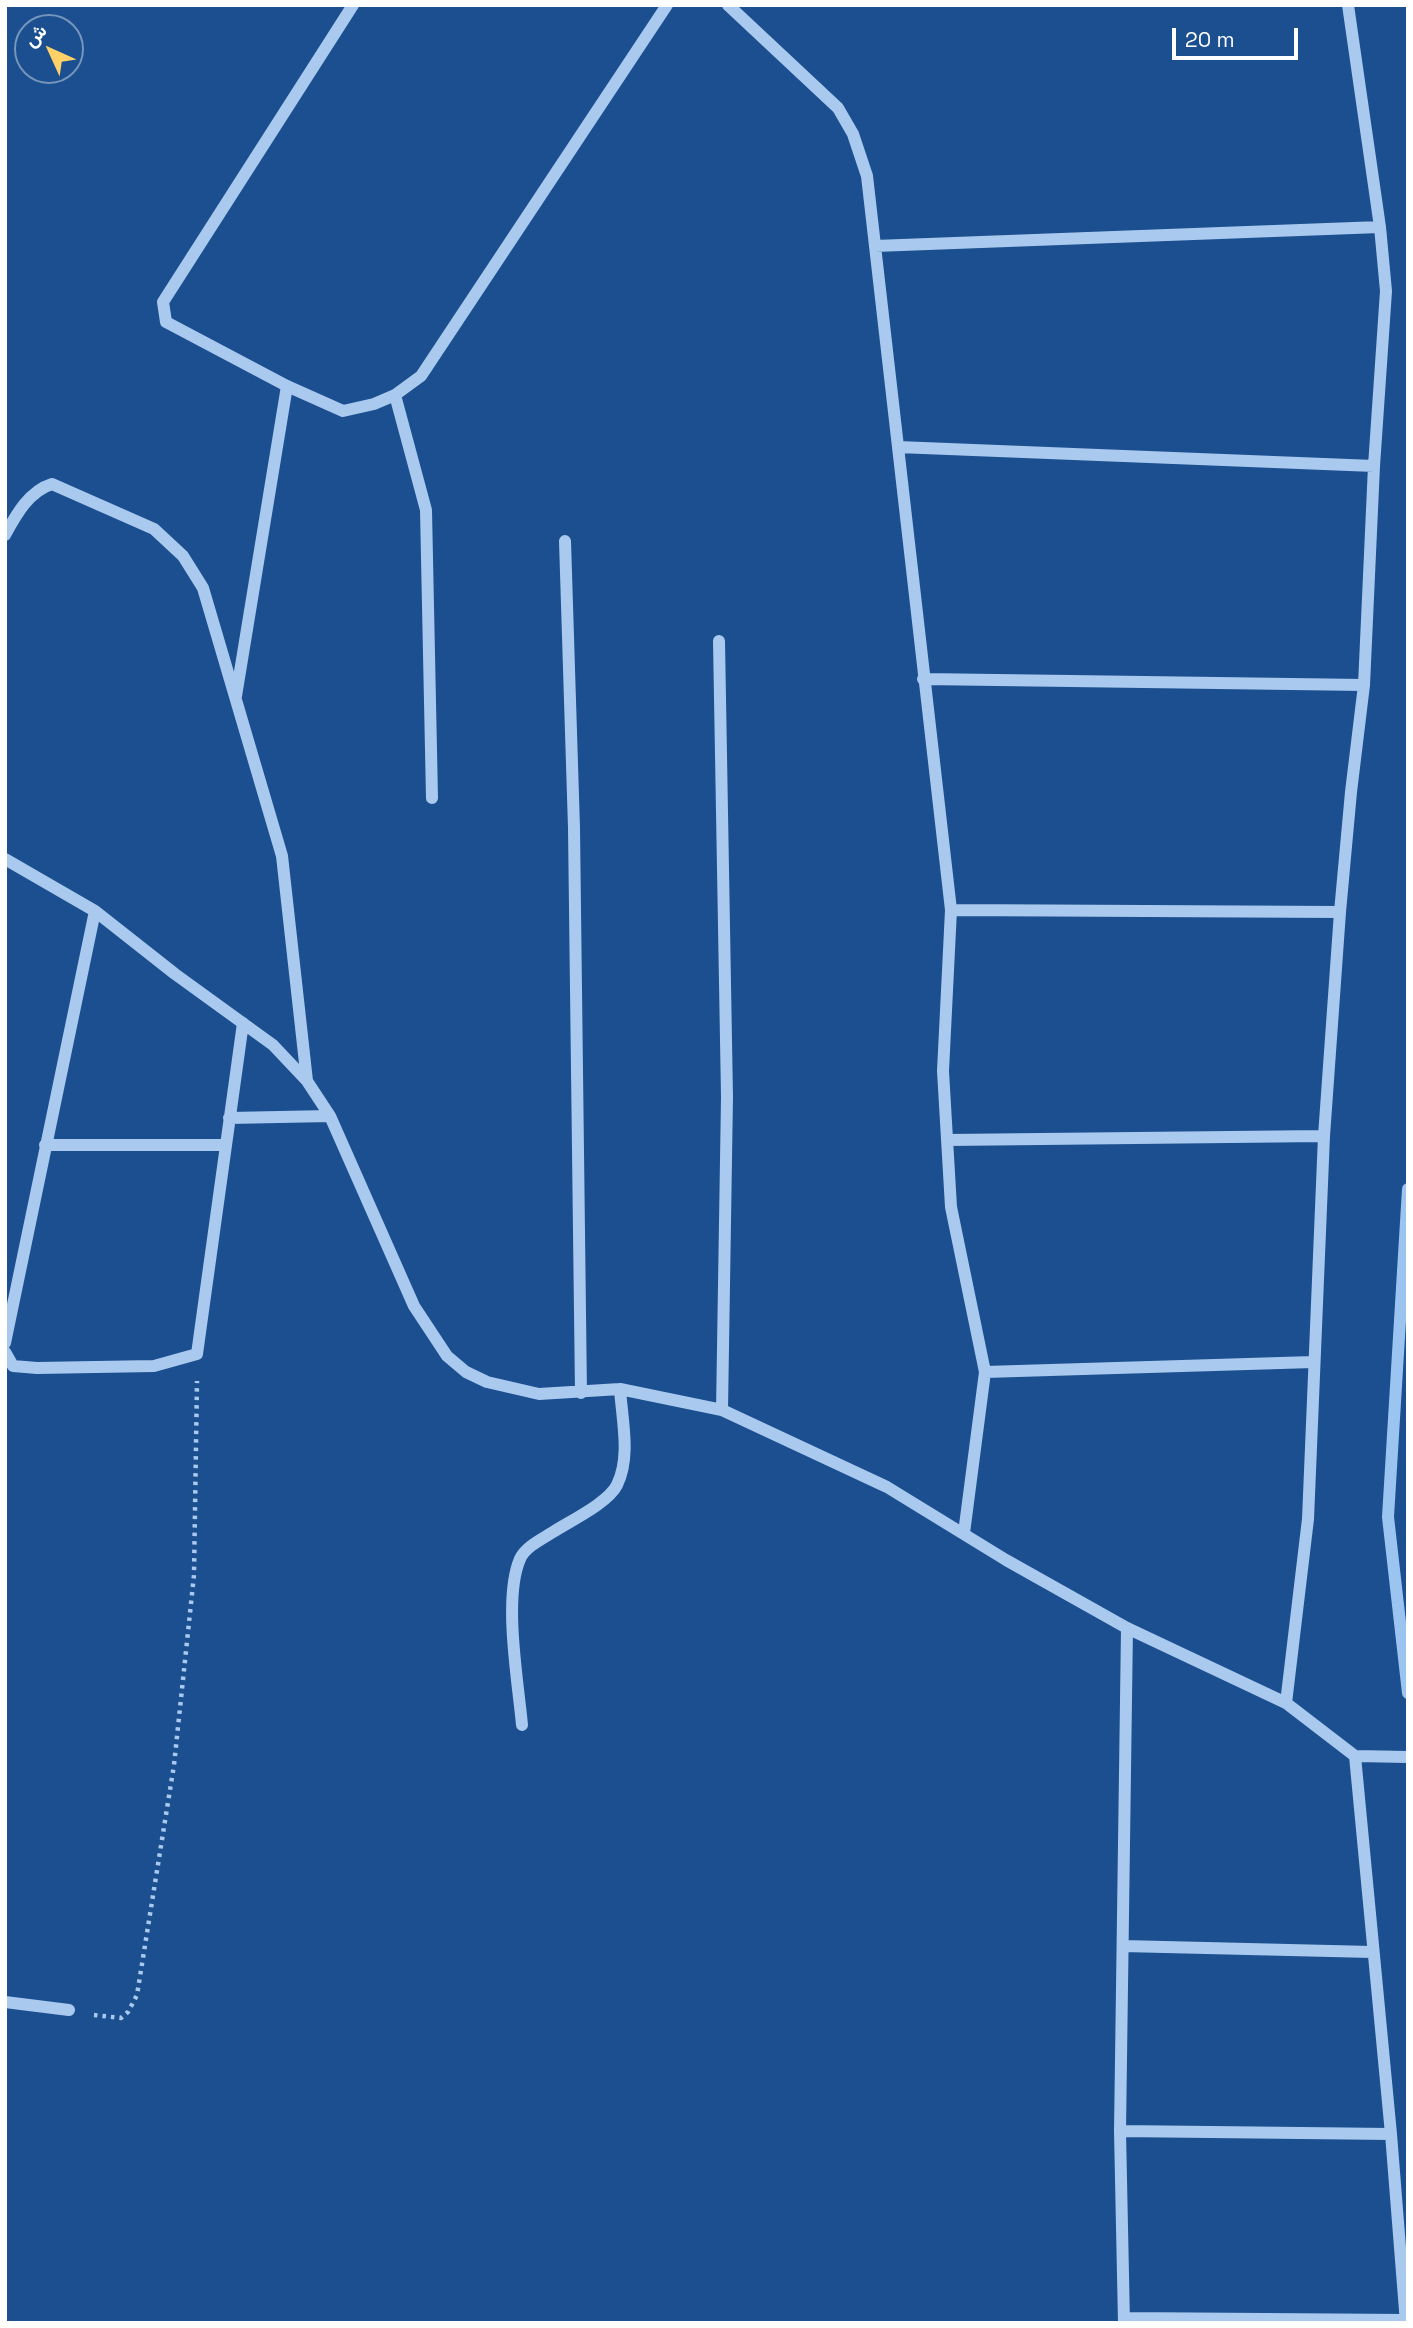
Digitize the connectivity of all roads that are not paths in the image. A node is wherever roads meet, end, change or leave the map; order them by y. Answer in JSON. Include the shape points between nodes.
{"nodes":[{"id":1,"x":353,"y":5,"type":"edge"},
{"id":2,"x":667,"y":5,"type":"edge"},
{"id":3,"x":728,"y":5,"type":"edge"},
{"id":4,"x":1348,"y":5,"type":"edge"},
{"id":5,"x":1380,"y":227,"type":"junction"},
{"id":6,"x":875,"y":246,"type":"junction"},
{"id":7,"x":287,"y":386,"type":"junction"},
{"id":8,"x":395,"y":395,"type":"junction"},
{"id":9,"x":898,"y":447,"type":"junction"},
{"id":10,"x":1374,"y":466,"type":"junction"},
{"id":11,"x":5,"y":535,"type":"edge"},
{"id":12,"x":565,"y":541,"type":"dead end"},
{"id":13,"x":719,"y":641,"type":"dead end"},
{"id":14,"x":923,"y":679,"type":"junction"},
{"id":15,"x":1364,"y":685,"type":"junction"},
{"id":16,"x":236,"y":699,"type":"junction"},
{"id":17,"x":432,"y":798,"type":"dead end"},
{"id":18,"x":5,"y":859,"type":"edge"},
{"id":19,"x":95,"y":911,"type":"junction"},
{"id":20,"x":951,"y":911,"type":"junction"},
{"id":21,"x":1340,"y":912,"type":"junction"},
{"id":22,"x":243,"y":1023,"type":"junction"},
{"id":23,"x":307,"y":1081,"type":"junction"},
{"id":24,"x":330,"y":1116,"type":"junction"},
{"id":25,"x":229,"y":1118,"type":"junction"},
{"id":26,"x":1324,"y":1136,"type":"junction"},
{"id":27,"x":947,"y":1140,"type":"junction"},
{"id":28,"x":226,"y":1144,"type":"junction"},
{"id":29,"x":46,"y":1145,"type":"junction"},
{"id":30,"x":5,"y":1343,"type":"edge"},
{"id":31,"x":5,"y":1352,"type":"edge"},
{"id":32,"x":1313,"y":1362,"type":"junction"},
{"id":33,"x":985,"y":1372,"type":"junction"},
{"id":34,"x":620,"y":1390,"type":"junction"},
{"id":35,"x":581,"y":1393,"type":"junction"},
{"id":36,"x":722,"y":1410,"type":"junction"},
{"id":37,"x":964,"y":1534,"type":"junction"},
{"id":38,"x":1127,"y":1628,"type":"junction"},
{"id":39,"x":1286,"y":1703,"type":"junction"},
{"id":40,"x":522,"y":1725,"type":"dead end"},
{"id":41,"x":1355,"y":1756,"type":"junction"},
{"id":42,"x":1408,"y":1757,"type":"edge"},
{"id":43,"x":1123,"y":1946,"type":"junction"},
{"id":44,"x":1372,"y":1952,"type":"junction"},
{"id":45,"x":5,"y":2002,"type":"edge"},
{"id":46,"x":69,"y":2010,"type":"road end"},
{"id":47,"x":1120,"y":2131,"type":"junction"},
{"id":48,"x":1391,"y":2134,"type":"junction"},
{"id":49,"x":1124,"y":2321,"type":"edge"},
{"id":50,"x":1406,"y":2321,"type":"edge"}],
"edges":[{"from":1,"to":7,"type":"street","via":[[163,302],[166,322]]},
{"from":2,"to":8,"type":"street","via":[[421,376]]},
{"from":3,"to":6,"type":"street","via":[[838,108],[853,134],[867,176]]},
{"from":4,"to":5,"type":"street"},
{"from":5,"to":6,"type":"street"},
{"from":5,"to":10,"type":"street","via":[[1386,291]]},
{"from":6,"to":9,"type":"street"},
{"from":7,"to":8,"type":"street","via":[[343,411]]},
{"from":7,"to":16,"type":"street"},
{"from":8,"to":17,"type":"street","via":[[426,510]]},
{"from":9,"to":10,"type":"street"},
{"from":9,"to":14,"type":"street"},
{"from":10,"to":15,"type":"street"},
{"from":11,"to":16,"type":"street","via":[[39,488],[52,484],[155,529],[183,556],[203,588]]},
{"from":12,"to":35,"type":"street","via":[[574,828]]},
{"from":13,"to":36,"type":"street","via":[[727,1097]]},
{"from":14,"to":15,"type":"street"},
{"from":14,"to":20,"type":"street"},
{"from":15,"to":21,"type":"street"},
{"from":16,"to":23,"type":"street","via":[[282,856]]},
{"from":18,"to":19,"type":"street"},
{"from":19,"to":22,"type":"street"},
{"from":19,"to":29,"type":"street"},
{"from":20,"to":21,"type":"street"},
{"from":20,"to":27,"type":"street","via":[[943,1071]]},
{"from":21,"to":26,"type":"street"},
{"from":22,"to":23,"type":"street","via":[[273,1045]]},
{"from":22,"to":25,"type":"street"},
{"from":23,"to":24,"type":"street"},
{"from":24,"to":25,"type":"street"},
{"from":24,"to":35,"type":"street","via":[[414,1306],[447,1356],[487,1382],[539,1394]]},
{"from":25,"to":28,"type":"street"},
{"from":26,"to":27,"type":"street"},
{"from":26,"to":32,"type":"street"},
{"from":27,"to":33,"type":"street","via":[[951,1208]]},
{"from":28,"to":29,"type":"street"},
{"from":28,"to":31,"type":"street","via":[[197,1354],[155,1366],[37,1368],[13,1366]]},
{"from":29,"to":30,"type":"street"},
{"from":32,"to":33,"type":"street"},
{"from":32,"to":39,"type":"street","via":[[1308,1519]]},
{"from":33,"to":37,"type":"street"},
{"from":34,"to":35,"type":"street"},
{"from":34,"to":36,"type":"street"},
{"from":34,"to":40,"type":"street","via":[[625,1460],[617,1487],[597,1505],[537,1542],[521,1556],[514,1576],[513,1625]]},
{"from":36,"to":37,"type":"street","via":[[887,1486]]},
{"from":37,"to":38,"type":"street"},
{"from":38,"to":39,"type":"street"},
{"from":38,"to":43,"type":"street"},
{"from":39,"to":41,"type":"street"},
{"from":41,"to":42,"type":"street"},
{"from":41,"to":44,"type":"street"},
{"from":43,"to":44,"type":"street"},
{"from":43,"to":47,"type":"street"},
{"from":44,"to":48,"type":"street"},
{"from":45,"to":46,"type":"street"},
{"from":47,"to":48,"type":"street"},
{"from":47,"to":49,"type":"street"},
{"from":48,"to":50,"type":"street"},
{"from":49,"to":50,"type":"street"}]}
